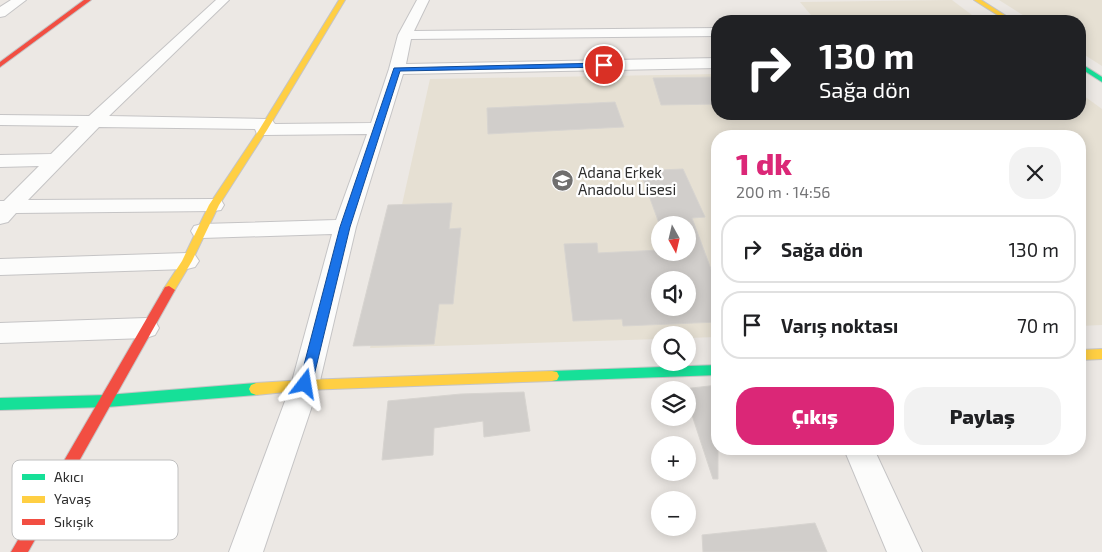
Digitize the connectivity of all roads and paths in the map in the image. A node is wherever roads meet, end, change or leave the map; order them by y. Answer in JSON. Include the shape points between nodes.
{"nodes":[{"id":1,"x":20,"y":0,"type":"edge"},
{"id":2,"x":88,"y":0,"type":"edge"},
{"id":3,"x":223,"y":0,"type":"edge"},
{"id":4,"x":342,"y":0,"type":"edge"},
{"id":5,"x":423,"y":0,"type":"edge"},
{"id":6,"x":977,"y":0,"type":"edge"},
{"id":7,"x":0,"y":13,"type":"edge"},
{"id":8,"x":1001,"y":15,"type":"edge"},
{"id":9,"x":711,"y":32,"type":"edge"},
{"id":10,"x":405,"y":35,"type":"junction"},
{"id":11,"x":711,"y":63,"type":"edge"},
{"id":12,"x":0,"y":65,"type":"edge"},
{"id":13,"x":397,"y":69,"type":"junction"},
{"id":14,"x":1086,"y":69,"type":"edge"},
{"id":15,"x":1102,"y":80,"type":"edge"},
{"id":16,"x":0,"y":120,"type":"edge"},
{"id":17,"x":96,"y":121,"type":"junction"},
{"id":18,"x":264,"y":127,"type":"junction"},
{"id":19,"x":376,"y":128,"type":"junction"},
{"id":20,"x":55,"y":160,"type":"junction"},
{"id":21,"x":0,"y":161,"type":"edge"},
{"id":22,"x":214,"y":205,"type":"junction"},
{"id":23,"x":3,"y":211,"type":"edge"},
{"id":24,"x":345,"y":227,"type":"junction"},
{"id":25,"x":202,"y":231,"type":"junction"},
{"id":26,"x":187,"y":261,"type":"junction"},
{"id":27,"x":0,"y":267,"type":"edge"},
{"id":28,"x":146,"y":328,"type":"junction"},
{"id":29,"x":0,"y":333,"type":"edge"},
{"id":30,"x":1102,"y":354,"type":"edge"},
{"id":31,"x":1086,"y":355,"type":"edge"},
{"id":32,"x":711,"y":370,"type":"edge"},
{"id":33,"x":305,"y":384,"type":"junction"},
{"id":34,"x":107,"y":401,"type":"junction"},
{"id":35,"x":0,"y":404,"type":"edge"},
{"id":36,"x":862,"y":455,"type":"edge"},
{"id":37,"x":73,"y":460,"type":"edge"},
{"id":38,"x":26,"y":540,"type":"edge"},
{"id":39,"x":19,"y":552,"type":"edge"},
{"id":40,"x":246,"y":552,"type":"edge"},
{"id":41,"x":905,"y":552,"type":"edge"}],
"edges":[{"from":1,"to":7,"type":"street"},
{"from":2,"to":12,"type":"street"},
{"from":3,"to":17,"type":"street"},
{"from":4,"to":18,"type":"street"},
{"from":5,"to":10,"type":"street"},
{"from":6,"to":8,"type":"street"},
{"from":9,"to":10,"type":"street"},
{"from":10,"to":13,"type":"street"},
{"from":11,"to":13,"type":"street"},
{"from":13,"to":19,"type":"street"},
{"from":14,"to":15,"type":"street"},
{"from":16,"to":17,"type":"street"},
{"from":17,"to":18,"type":"street"},
{"from":17,"to":20,"type":"street"},
{"from":18,"to":19,"type":"street"},
{"from":18,"to":22,"type":"street"},
{"from":19,"to":24,"type":"street"},
{"from":20,"to":21,"type":"street"},
{"from":20,"to":23,"type":"street"},
{"from":22,"to":23,"type":"street"},
{"from":22,"to":25,"type":"street"},
{"from":24,"to":25,"type":"street"},
{"from":24,"to":33,"type":"street"},
{"from":25,"to":26,"type":"street"},
{"from":26,"to":27,"type":"street"},
{"from":26,"to":28,"type":"street"},
{"from":28,"to":29,"type":"street"},
{"from":28,"to":34,"type":"street"},
{"from":30,"to":31,"type":"street"},
{"from":32,"to":33,"type":"street"},
{"from":33,"to":34,"type":"street"},
{"from":33,"to":40,"type":"street"},
{"from":34,"to":35,"type":"street"},
{"from":34,"to":37,"type":"street"},
{"from":36,"to":41,"type":"street"},
{"from":38,"to":39,"type":"street"}]}
